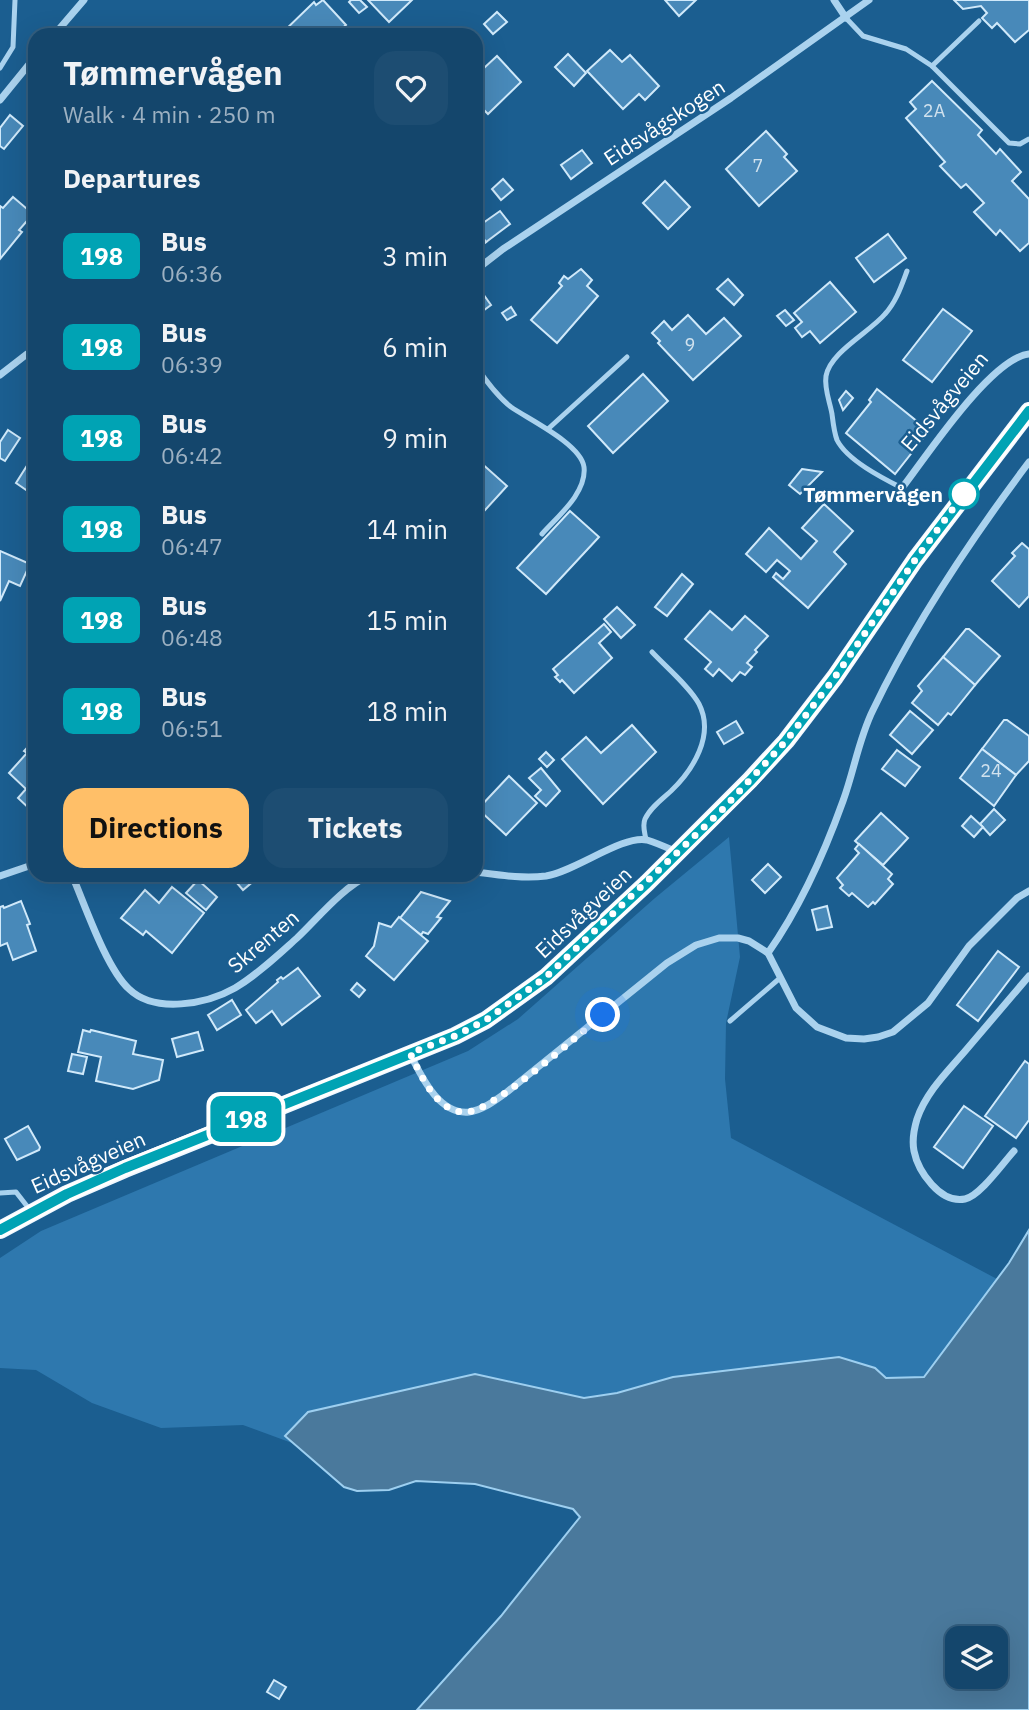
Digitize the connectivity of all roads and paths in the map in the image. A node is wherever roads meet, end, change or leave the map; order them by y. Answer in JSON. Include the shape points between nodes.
{"nodes":[{"id":1,"x":15,"y":0,"type":"edge"},
{"id":2,"x":85,"y":0,"type":"edge"},
{"id":3,"x":834,"y":0,"type":"edge"},
{"id":4,"x":869,"y":0,"type":"edge"},
{"id":5,"x":846,"y":18,"type":"junction"},
{"id":6,"x":979,"y":21,"type":"dead end"},
{"id":7,"x":60,"y":28,"type":"edge"},
{"id":8,"x":932,"y":65,"type":"junction"},
{"id":9,"x":28,"y":66,"type":"edge"},
{"id":10,"x":0,"y":68,"type":"edge"},
{"id":11,"x":0,"y":100,"type":"edge"},
{"id":12,"x":1029,"y":139,"type":"edge"},
{"id":13,"x":483,"y":265,"type":"edge"},
{"id":14,"x":907,"y":271,"type":"dead end"},
{"id":15,"x":28,"y":354,"type":"edge"},
{"id":16,"x":1029,"y":354,"type":"edge"},
{"id":17,"x":627,"y":357,"type":"dead end"},
{"id":18,"x":0,"y":375,"type":"edge"},
{"id":19,"x":483,"y":375,"type":"edge"},
{"id":20,"x":1029,"y":411,"type":"edge"},
{"id":21,"x":548,"y":429,"type":"junction"},
{"id":22,"x":1029,"y":463,"type":"edge"},
{"id":23,"x":902,"y":488,"type":"joint"},
{"id":24,"x":542,"y":534,"type":"dead end"},
{"id":25,"x":652,"y":652,"type":"dead end"},
{"id":26,"x":646,"y":840,"type":"junction"},
{"id":27,"x":678,"y":852,"type":"junction"},
{"id":28,"x":28,"y":866,"type":"edge"},
{"id":29,"x":483,"y":874,"type":"edge"},
{"id":30,"x":0,"y":876,"type":"edge"},
{"id":31,"x":75,"y":882,"type":"edge"},
{"id":32,"x":359,"y":882,"type":"edge"},
{"id":33,"x":1029,"y":891,"type":"edge"},
{"id":34,"x":768,"y":953,"type":"junction"},
{"id":35,"x":1029,"y":976,"type":"edge"},
{"id":36,"x":780,"y":978,"type":"junction"},
{"id":37,"x":730,"y":1021,"type":"dead end"},
{"id":38,"x":410,"y":1053,"type":"junction"},
{"id":39,"x":1014,"y":1151,"type":"dead end"},
{"id":40,"x":0,"y":1193,"type":"edge"},
{"id":41,"x":31,"y":1212,"type":"junction"},
{"id":42,"x":0,"y":1230,"type":"edge"}],
"edges":[{"from":1,"to":10,"type":"lane","via":[[13,47]]},
{"from":2,"to":7,"type":"street"},
{"from":3,"to":5,"type":"street"},
{"from":4,"to":5,"type":"street","name":"Eidsvågskogen"},
{"from":5,"to":8,"type":"lane","via":[[863,36],[906,49]]},
{"from":5,"to":13,"type":"street","name":"Eidsvågskogen"},
{"from":6,"to":8,"type":"lane"},
{"from":8,"to":12,"type":"lane","via":[[1009,143]]},
{"from":9,"to":11,"type":"street"},
{"from":14,"to":23,"type":"lane","via":[[900,293],[883,317],[848,346],[826,375],[839,444],[877,475]]},
{"from":15,"to":18,"type":"street"},
{"from":16,"to":23,"type":"street","name":"Eidsvågveien","via":[[1016,357],[996,373]]},
{"from":17,"to":21,"type":"lane"},
{"from":19,"to":21,"type":"lane","via":[[512,408]]},
{"from":20,"to":27,"type":"main road","name":"Eidsvågveien","via":[[786,741]]},
{"from":21,"to":24,"type":"lane","via":[[576,453],[584,469],[572,501]]},
{"from":22,"to":34,"type":"street","via":[[955,570],[891,675],[872,712],[843,800],[797,910]]},
{"from":25,"to":26,"type":"lane","via":[[697,701],[705,724],[699,753],[645,819]]},
{"from":26,"to":27,"type":"street"},
{"from":26,"to":29,"type":"street","via":[[625,843],[546,876]]},
{"from":27,"to":38,"type":"main road","name":"Eidsvågveien","via":[[535,986],[486,1020]]},
{"from":28,"to":30,"type":"street"},
{"from":31,"to":32,"type":"street","name":"Skrenten","via":[[119,977],[140,997],[166,1004],[205,999],[234,989]]},
{"from":33,"to":36,"type":"street","via":[[969,946],[928,1003],[893,1032],[864,1040],[817,1027],[796,1008]]},
{"from":34,"to":36,"type":"street"},
{"from":34,"to":38,"type":"street","via":[[738,938],[696,945],[481,1109],[458,1111],[429,1091]]},
{"from":35,"to":39,"type":"street","via":[[940,1080],[922,1107],[914,1136],[914,1151],[928,1180],[946,1196],[958,1199],[978,1191]]},
{"from":36,"to":37,"type":"lane"},
{"from":38,"to":41,"type":"main road","name":"Eidsvågveien","via":[[125,1168]]},
{"from":40,"to":41,"type":"lane","via":[[20,1195]]},
{"from":41,"to":42,"type":"main road","name":"Eidsvågveien"}]}
